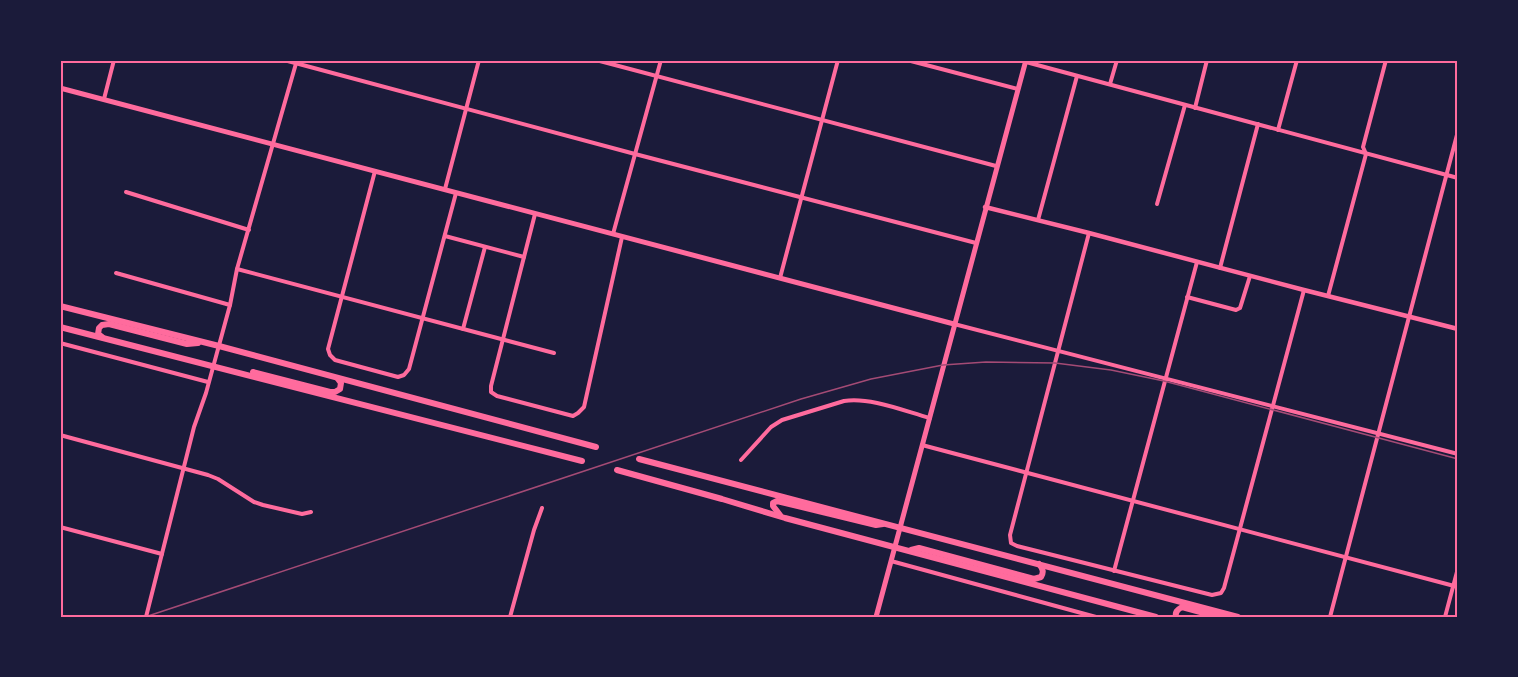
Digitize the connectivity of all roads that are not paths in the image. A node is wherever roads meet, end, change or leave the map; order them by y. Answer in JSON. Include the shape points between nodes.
{"nodes":[{"id":1,"x":114,"y":60,"type":"edge"},
{"id":2,"x":284,"y":60,"type":"edge"},
{"id":3,"x":479,"y":60,"type":"edge"},
{"id":4,"x":596,"y":60,"type":"edge"},
{"id":5,"x":661,"y":60,"type":"edge"},
{"id":6,"x":838,"y":60,"type":"edge"},
{"id":7,"x":907,"y":60,"type":"edge"},
{"id":8,"x":1117,"y":60,"type":"edge"},
{"id":9,"x":1207,"y":60,"type":"edge"},
{"id":10,"x":1297,"y":60,"type":"edge"},
{"id":11,"x":1386,"y":60,"type":"edge"},
{"id":12,"x":1026,"y":61,"type":"edge"},
{"id":13,"x":297,"y":62,"type":"edge"},
{"id":14,"x":657,"y":76,"type":"junction"},
{"id":15,"x":1077,"y":76,"type":"junction"},
{"id":16,"x":1110,"y":84,"type":"junction"},
{"id":17,"x":60,"y":88,"type":"edge"},
{"id":18,"x":1018,"y":89,"type":"junction"},
{"id":19,"x":104,"y":99,"type":"junction"},
{"id":20,"x":1184,"y":107,"type":"junction"},
{"id":21,"x":466,"y":108,"type":"junction"},
{"id":22,"x":1195,"y":108,"type":"junction"},
{"id":23,"x":822,"y":120,"type":"junction"},
{"id":24,"x":1258,"y":124,"type":"junction"},
{"id":25,"x":1278,"y":130,"type":"junction"},
{"id":26,"x":1458,"y":131,"type":"edge"},
{"id":27,"x":274,"y":144,"type":"junction"},
{"id":28,"x":635,"y":154,"type":"junction"},
{"id":29,"x":1366,"y":154,"type":"junction"},
{"id":30,"x":996,"y":166,"type":"junction"},
{"id":31,"x":375,"y":171,"type":"junction"},
{"id":32,"x":1446,"y":175,"type":"junction"},
{"id":33,"x":1458,"y":178,"type":"edge"},
{"id":34,"x":445,"y":189,"type":"junction"},
{"id":35,"x":126,"y":192,"type":"dead end"},
{"id":36,"x":456,"y":193,"type":"junction"},
{"id":37,"x":801,"y":197,"type":"junction"},
{"id":38,"x":1157,"y":204,"type":"dead end"},
{"id":39,"x":985,"y":207,"type":"junction"},
{"id":40,"x":536,"y":214,"type":"junction"},
{"id":41,"x":1038,"y":220,"type":"junction"},
{"id":42,"x":249,"y":230,"type":"junction"},
{"id":43,"x":1089,"y":233,"type":"junction"},
{"id":44,"x":613,"y":235,"type":"junction"},
{"id":45,"x":445,"y":236,"type":"junction"},
{"id":46,"x":622,"y":237,"type":"junction"},
{"id":47,"x":976,"y":243,"type":"junction"},
{"id":48,"x":486,"y":247,"type":"junction"},
{"id":49,"x":524,"y":257,"type":"junction"},
{"id":50,"x":1197,"y":262,"type":"junction"},
{"id":51,"x":1220,"y":268,"type":"junction"},
{"id":52,"x":237,"y":269,"type":"junction"},
{"id":53,"x":116,"y":273,"type":"dead end"},
{"id":54,"x":1250,"y":276,"type":"junction"},
{"id":55,"x":780,"y":278,"type":"junction"},
{"id":56,"x":1303,"y":292,"type":"junction"},
{"id":57,"x":341,"y":296,"type":"junction"},
{"id":58,"x":1328,"y":296,"type":"junction"},
{"id":59,"x":1187,"y":297,"type":"junction"},
{"id":60,"x":230,"y":305,"type":"junction"},
{"id":61,"x":60,"y":306,"type":"edge"},
{"id":62,"x":1410,"y":316,"type":"junction"},
{"id":63,"x":423,"y":318,"type":"junction"},
{"id":64,"x":954,"y":324,"type":"junction"},
{"id":65,"x":60,"y":327,"type":"edge"},
{"id":66,"x":463,"y":329,"type":"junction"},
{"id":67,"x":1458,"y":329,"type":"edge"},
{"id":68,"x":104,"y":338,"type":"junction"},
{"id":69,"x":503,"y":339,"type":"junction"},
{"id":70,"x":60,"y":343,"type":"edge"},
{"id":71,"x":204,"y":343,"type":"junction"},
{"id":72,"x":219,"y":346,"type":"junction"},
{"id":73,"x":1058,"y":351,"type":"junction"},
{"id":74,"x":554,"y":353,"type":"dead end"},
{"id":75,"x":213,"y":366,"type":"junction"},
{"id":76,"x":225,"y":369,"type":"junction"},
{"id":77,"x":338,"y":379,"type":"junction"},
{"id":78,"x":1165,"y":379,"type":"junction"},
{"id":79,"x":208,"y":382,"type":"junction"},
{"id":80,"x":1272,"y":406,"type":"junction"},
{"id":81,"x":930,"y":418,"type":"junction"},
{"id":82,"x":1379,"y":433,"type":"junction"},
{"id":83,"x":60,"y":435,"type":"edge"},
{"id":84,"x":922,"y":445,"type":"junction"},
{"id":85,"x":596,"y":447,"type":"dead end"},
{"id":86,"x":1458,"y":454,"type":"edge"},
{"id":87,"x":639,"y":459,"type":"dead end"},
{"id":88,"x":582,"y":460,"type":"dead end"},
{"id":89,"x":741,"y":460,"type":"dead end"},
{"id":90,"x":184,"y":469,"type":"junction"},
{"id":91,"x":617,"y":470,"type":"dead end"},
{"id":92,"x":1026,"y":473,"type":"junction"},
{"id":93,"x":1132,"y":501,"type":"junction"},
{"id":94,"x":542,"y":508,"type":"dead end"},
{"id":95,"x":312,"y":512,"type":"dead end"},
{"id":96,"x":785,"y":518,"type":"junction"},
{"id":97,"x":886,"y":523,"type":"junction"},
{"id":98,"x":60,"y":526,"type":"edge"},
{"id":99,"x":901,"y":527,"type":"junction"},
{"id":100,"x":1239,"y":529,"type":"junction"},
{"id":101,"x":894,"y":546,"type":"junction"},
{"id":102,"x":909,"y":550,"type":"junction"},
{"id":103,"x":162,"y":554,"type":"junction"},
{"id":104,"x":1346,"y":557,"type":"junction"},
{"id":105,"x":891,"y":561,"type":"junction"},
{"id":106,"x":1039,"y":564,"type":"junction"},
{"id":107,"x":1458,"y":568,"type":"edge"},
{"id":108,"x":1114,"y":571,"type":"junction"},
{"id":109,"x":1456,"y":586,"type":"edge"},
{"id":110,"x":146,"y":617,"type":"edge"},
{"id":111,"x":510,"y":617,"type":"edge"},
{"id":112,"x":876,"y":617,"type":"edge"},
{"id":113,"x":1096,"y":617,"type":"edge"},
{"id":114,"x":1156,"y":617,"type":"edge"},
{"id":115,"x":1176,"y":617,"type":"edge"},
{"id":116,"x":1219,"y":617,"type":"edge"},
{"id":117,"x":1238,"y":617,"type":"edge"},
{"id":118,"x":1330,"y":617,"type":"edge"},
{"id":119,"x":1445,"y":617,"type":"edge"}],
"edges":[{"from":1,"to":19,"type":"street"},
{"from":2,"to":13,"type":"street"},
{"from":3,"to":21,"type":"street"},
{"from":4,"to":14,"type":"street"},
{"from":5,"to":14,"type":"street"},
{"from":6,"to":23,"type":"street"},
{"from":7,"to":18,"type":"street"},
{"from":8,"to":16,"type":"street"},
{"from":9,"to":22,"type":"street"},
{"from":10,"to":25,"type":"street"},
{"from":11,"to":29,"type":"street","via":[[1363,147]]},
{"from":12,"to":15,"type":"street"},
{"from":12,"to":18,"type":"main road"},
{"from":13,"to":21,"type":"street"},
{"from":13,"to":27,"type":"street"},
{"from":14,"to":23,"type":"street"},
{"from":14,"to":28,"type":"street"},
{"from":15,"to":16,"type":"street"},
{"from":15,"to":41,"type":"street"},
{"from":16,"to":20,"type":"street"},
{"from":17,"to":19,"type":"main road"},
{"from":18,"to":30,"type":"main road"},
{"from":19,"to":27,"type":"main road"},
{"from":20,"to":22,"type":"street"},
{"from":20,"to":38,"type":"street"},
{"from":21,"to":28,"type":"street"},
{"from":21,"to":34,"type":"street"},
{"from":22,"to":24,"type":"street"},
{"from":23,"to":30,"type":"street"},
{"from":23,"to":37,"type":"street"},
{"from":24,"to":25,"type":"street"},
{"from":24,"to":51,"type":"street"},
{"from":25,"to":29,"type":"street"},
{"from":26,"to":32,"type":"street"},
{"from":27,"to":31,"type":"main road"},
{"from":27,"to":42,"type":"street"},
{"from":28,"to":37,"type":"street"},
{"from":28,"to":44,"type":"street"},
{"from":29,"to":32,"type":"street"},
{"from":29,"to":58,"type":"street"},
{"from":30,"to":39,"type":"main road"},
{"from":31,"to":34,"type":"main road"},
{"from":31,"to":57,"type":"street"},
{"from":32,"to":33,"type":"street"},
{"from":32,"to":62,"type":"street"},
{"from":34,"to":36,"type":"main road"},
{"from":35,"to":42,"type":"street"},
{"from":36,"to":40,"type":"main road"},
{"from":36,"to":45,"type":"street"},
{"from":37,"to":47,"type":"street"},
{"from":37,"to":55,"type":"street"},
{"from":39,"to":41,"type":"street"},
{"from":39,"to":47,"type":"main road"},
{"from":40,"to":44,"type":"main road"},
{"from":40,"to":49,"type":"street"},
{"from":41,"to":43,"type":"street"},
{"from":42,"to":52,"type":"street"},
{"from":43,"to":50,"type":"street"},
{"from":43,"to":73,"type":"street"},
{"from":44,"to":46,"type":"main road"},
{"from":45,"to":48,"type":"street"},
{"from":45,"to":63,"type":"street"},
{"from":46,"to":55,"type":"main road"},
{"from":46,"to":69,"type":"street","via":[[584,407],[578,413],[573,416],[491,392]]},
{"from":47,"to":64,"type":"main road"},
{"from":48,"to":49,"type":"street"},
{"from":48,"to":66,"type":"street"},
{"from":49,"to":69,"type":"street"},
{"from":50,"to":51,"type":"street"},
{"from":50,"to":59,"type":"street"},
{"from":51,"to":54,"type":"street"},
{"from":52,"to":57,"type":"street"},
{"from":52,"to":60,"type":"street"},
{"from":53,"to":60,"type":"street"},
{"from":54,"to":56,"type":"street"},
{"from":54,"to":59,"type":"street","via":[[1236,310]]},
{"from":55,"to":64,"type":"main road"},
{"from":56,"to":58,"type":"street"},
{"from":56,"to":80,"type":"street"},
{"from":57,"to":63,"type":"street"},
{"from":57,"to":63,"type":"street","via":[[330,355],[335,360],[398,377],[409,369]]},
{"from":58,"to":62,"type":"street"},
{"from":59,"to":78,"type":"street"},
{"from":60,"to":72,"type":"street"},
{"from":61,"to":71,"type":"highway"},
{"from":62,"to":67,"type":"street"},
{"from":62,"to":82,"type":"street"},
{"from":63,"to":66,"type":"street"},
{"from":64,"to":73,"type":"street"},
{"from":64,"to":81,"type":"main road"},
{"from":65,"to":68,"type":"highway"},
{"from":66,"to":69,"type":"street"},
{"from":68,"to":71,"type":"highway","via":[[98,330],[109,324],[187,344]]},
{"from":68,"to":75,"type":"highway"},
{"from":69,"to":74,"type":"street"},
{"from":70,"to":79,"type":"street"},
{"from":71,"to":72,"type":"highway"},
{"from":72,"to":75,"type":"street"},
{"from":72,"to":77,"type":"highway"},
{"from":73,"to":78,"type":"street"},
{"from":73,"to":92,"type":"street"},
{"from":75,"to":76,"type":"highway"},
{"from":75,"to":79,"type":"street"},
{"from":76,"to":77,"type":"highway","via":[[330,392],[340,389]]},
{"from":76,"to":88,"type":"highway"},
{"from":77,"to":85,"type":"highway"},
{"from":78,"to":80,"type":"street"},
{"from":78,"to":93,"type":"street"},
{"from":79,"to":90,"type":"street"},
{"from":80,"to":82,"type":"street"},
{"from":80,"to":100,"type":"street"},
{"from":81,"to":84,"type":"main road"},
{"from":81,"to":89,"type":"street","via":[[870,402],[844,401],[782,420]]},
{"from":82,"to":86,"type":"street"},
{"from":82,"to":104,"type":"street"},
{"from":83,"to":90,"type":"street"},
{"from":84,"to":92,"type":"street"},
{"from":84,"to":99,"type":"main road"},
{"from":87,"to":97,"type":"highway"},
{"from":90,"to":95,"type":"street","via":[[218,479],[263,505],[302,514]]},
{"from":90,"to":103,"type":"street"},
{"from":91,"to":96,"type":"highway"},
{"from":92,"to":93,"type":"street"},
{"from":92,"to":108,"type":"street","via":[[1011,543]]},
{"from":93,"to":100,"type":"street"},
{"from":93,"to":108,"type":"street"},
{"from":94,"to":111,"type":"street"},
{"from":96,"to":97,"type":"highway","via":[[774,508],[776,501],[876,525]]},
{"from":96,"to":101,"type":"highway"},
{"from":97,"to":99,"type":"highway"},
{"from":98,"to":103,"type":"street"},
{"from":99,"to":101,"type":"main road"},
{"from":99,"to":106,"type":"highway"},
{"from":100,"to":104,"type":"street"},
{"from":100,"to":108,"type":"street","via":[[1224,588],[1218,594],[1212,596]]},
{"from":101,"to":102,"type":"highway"},
{"from":101,"to":105,"type":"main road"},
{"from":102,"to":106,"type":"highway","via":[[919,548],[1034,579],[1043,573]]},
{"from":102,"to":114,"type":"highway"},
{"from":103,"to":110,"type":"street"},
{"from":104,"to":109,"type":"street"},
{"from":104,"to":118,"type":"street"},
{"from":105,"to":112,"type":"main road"},
{"from":105,"to":113,"type":"street"},
{"from":106,"to":117,"type":"highway"},
{"from":107,"to":109,"type":"street"},
{"from":109,"to":119,"type":"street"},
{"from":115,"to":116,"type":"highway","via":[[1175,613],[1182,608]]}]}
